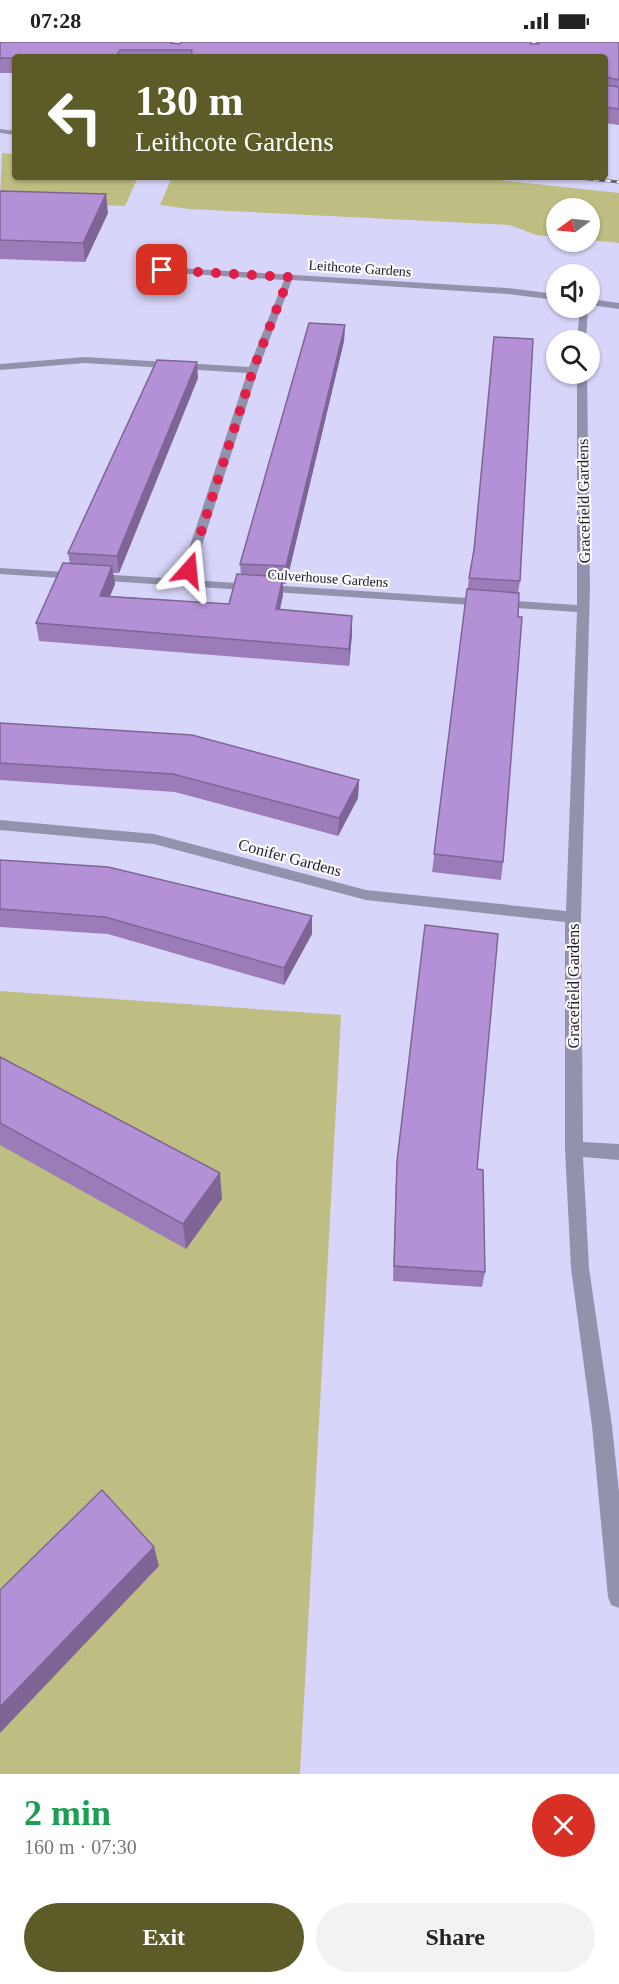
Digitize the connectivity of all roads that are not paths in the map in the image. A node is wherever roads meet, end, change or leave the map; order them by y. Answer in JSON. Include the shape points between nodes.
{"nodes":[{"id":1,"x":162,"y":270,"type":"dead end"},
{"id":2,"x":289,"y":277,"type":"junction"},
{"id":3,"x":546,"y":296,"type":"edge"},
{"id":4,"x":600,"y":303,"type":"edge"},
{"id":5,"x":619,"y":306,"type":"edge"},
{"id":6,"x":0,"y":368,"type":"edge"},
{"id":7,"x":253,"y":370,"type":"junction"},
{"id":8,"x":582,"y":384,"type":"edge"},
{"id":9,"x":0,"y":571,"type":"edge"},
{"id":10,"x":184,"y":583,"type":"junction"},
{"id":11,"x":583,"y":609,"type":"junction"},
{"id":12,"x":0,"y":825,"type":"edge"},
{"id":13,"x":573,"y":917,"type":"junction"},
{"id":14,"x":574,"y":1149,"type":"junction"},
{"id":15,"x":619,"y":1152,"type":"edge"},
{"id":16,"x":619,"y":1597,"type":"edge"}],
"edges":[{"from":1,"to":2,"type":"street","name":"Leithcote Gardens"},
{"from":2,"to":3,"type":"street","name":"Leithcote Gardens"},
{"from":2,"to":7,"type":"street"},
{"from":4,"to":5,"type":"street"},
{"from":6,"to":7,"type":"street","via":[[85,360]]},
{"from":7,"to":10,"type":"street"},
{"from":8,"to":11,"type":"street","name":"Gracefield Gardens"},
{"from":9,"to":10,"type":"street","name":"Culverhouse Gardens"},
{"from":10,"to":11,"type":"street","name":"Culverhouse Gardens"},
{"from":11,"to":13,"type":"street","name":"Gracefield Gardens"},
{"from":12,"to":13,"type":"street","name":"Conifer Gardens","via":[[154,839],[366,895]]},
{"from":13,"to":14,"type":"street","name":"Gracefield Gardens"},
{"from":14,"to":15,"type":"street"},
{"from":14,"to":16,"type":"street","name":"Gracefield Gardens","via":[[580,1268],[603,1426]]}]}
